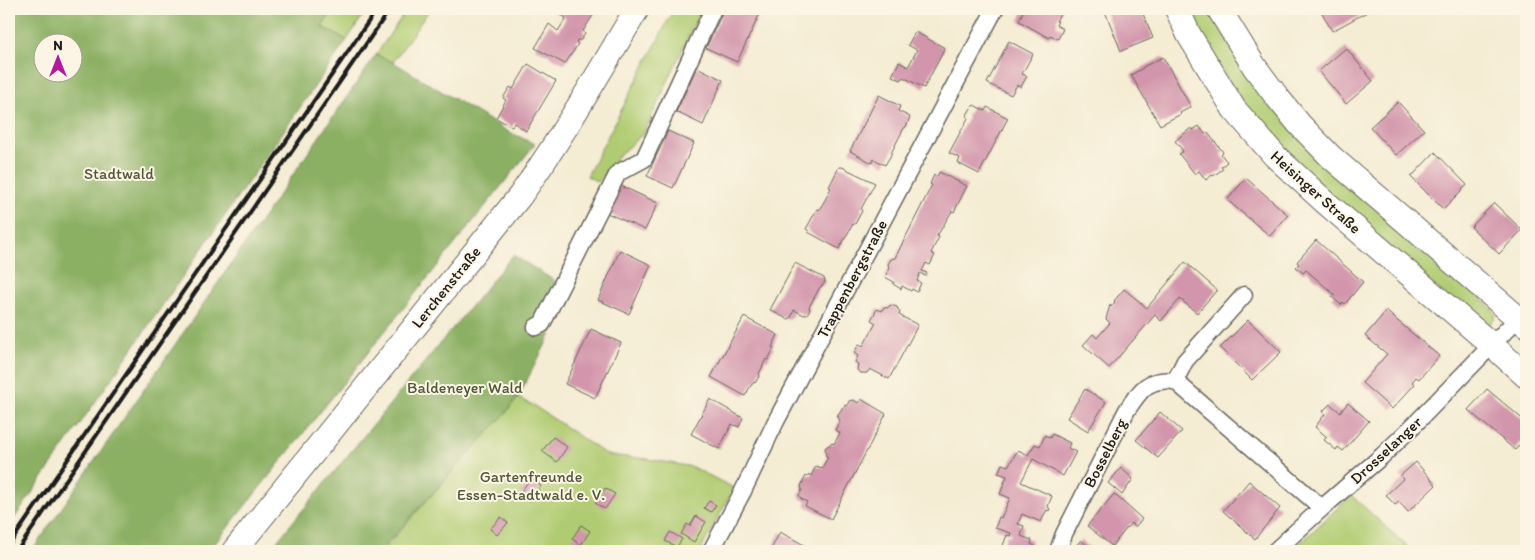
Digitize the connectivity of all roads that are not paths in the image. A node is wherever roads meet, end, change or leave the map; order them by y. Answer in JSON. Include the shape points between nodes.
{"nodes":[{"id":1,"x":637,"y":9,"type":"edge"},
{"id":2,"x":713,"y":9,"type":"edge"},
{"id":3,"x":996,"y":9,"type":"edge"},
{"id":4,"x":1177,"y":9,"type":"edge"},
{"id":5,"x":1219,"y":9,"type":"edge"},
{"id":6,"x":1244,"y":295,"type":"dead end"},
{"id":7,"x":1522,"y":321,"type":"edge"},
{"id":8,"x":536,"y":327,"type":"dead end"},
{"id":9,"x":1492,"y":344,"type":"junction"},
{"id":10,"x":1526,"y":376,"type":"edge"},
{"id":11,"x":1175,"y":381,"type":"junction"},
{"id":12,"x":1322,"y":508,"type":"junction"},
{"id":13,"x":234,"y":551,"type":"edge"},
{"id":14,"x":710,"y":551,"type":"edge"},
{"id":15,"x":1058,"y":551,"type":"edge"},
{"id":16,"x":1275,"y":551,"type":"edge"}],
"edges":[{"from":1,"to":13,"type":"main road","name":"Lerchenstraße","via":[[574,116],[520,196]]},
{"from":2,"to":8,"type":"street","via":[[644,159],[618,173],[542,324]]},
{"from":3,"to":14,"type":"street","name":"Trappenbergstraße"},
{"from":4,"to":9,"type":"main road","name":"Heisinger Straße","via":[[1234,109],[1275,156]]},
{"from":5,"to":7,"type":"main road","via":[[1254,66],[1300,125],[1332,157]]},
{"from":6,"to":11,"type":"street","via":[[1185,361]]},
{"from":7,"to":9,"type":"street"},
{"from":9,"to":10,"type":"main road","name":"Heisinger Straße"},
{"from":9,"to":12,"type":"street","name":"Drosselanger","via":[[1382,456]]},
{"from":11,"to":12,"type":"street"},
{"from":11,"to":15,"type":"street","name":"Bosselberg","via":[[1161,379],[1137,395],[1099,463]]},
{"from":12,"to":16,"type":"street","name":"Drosselanger"}]}
